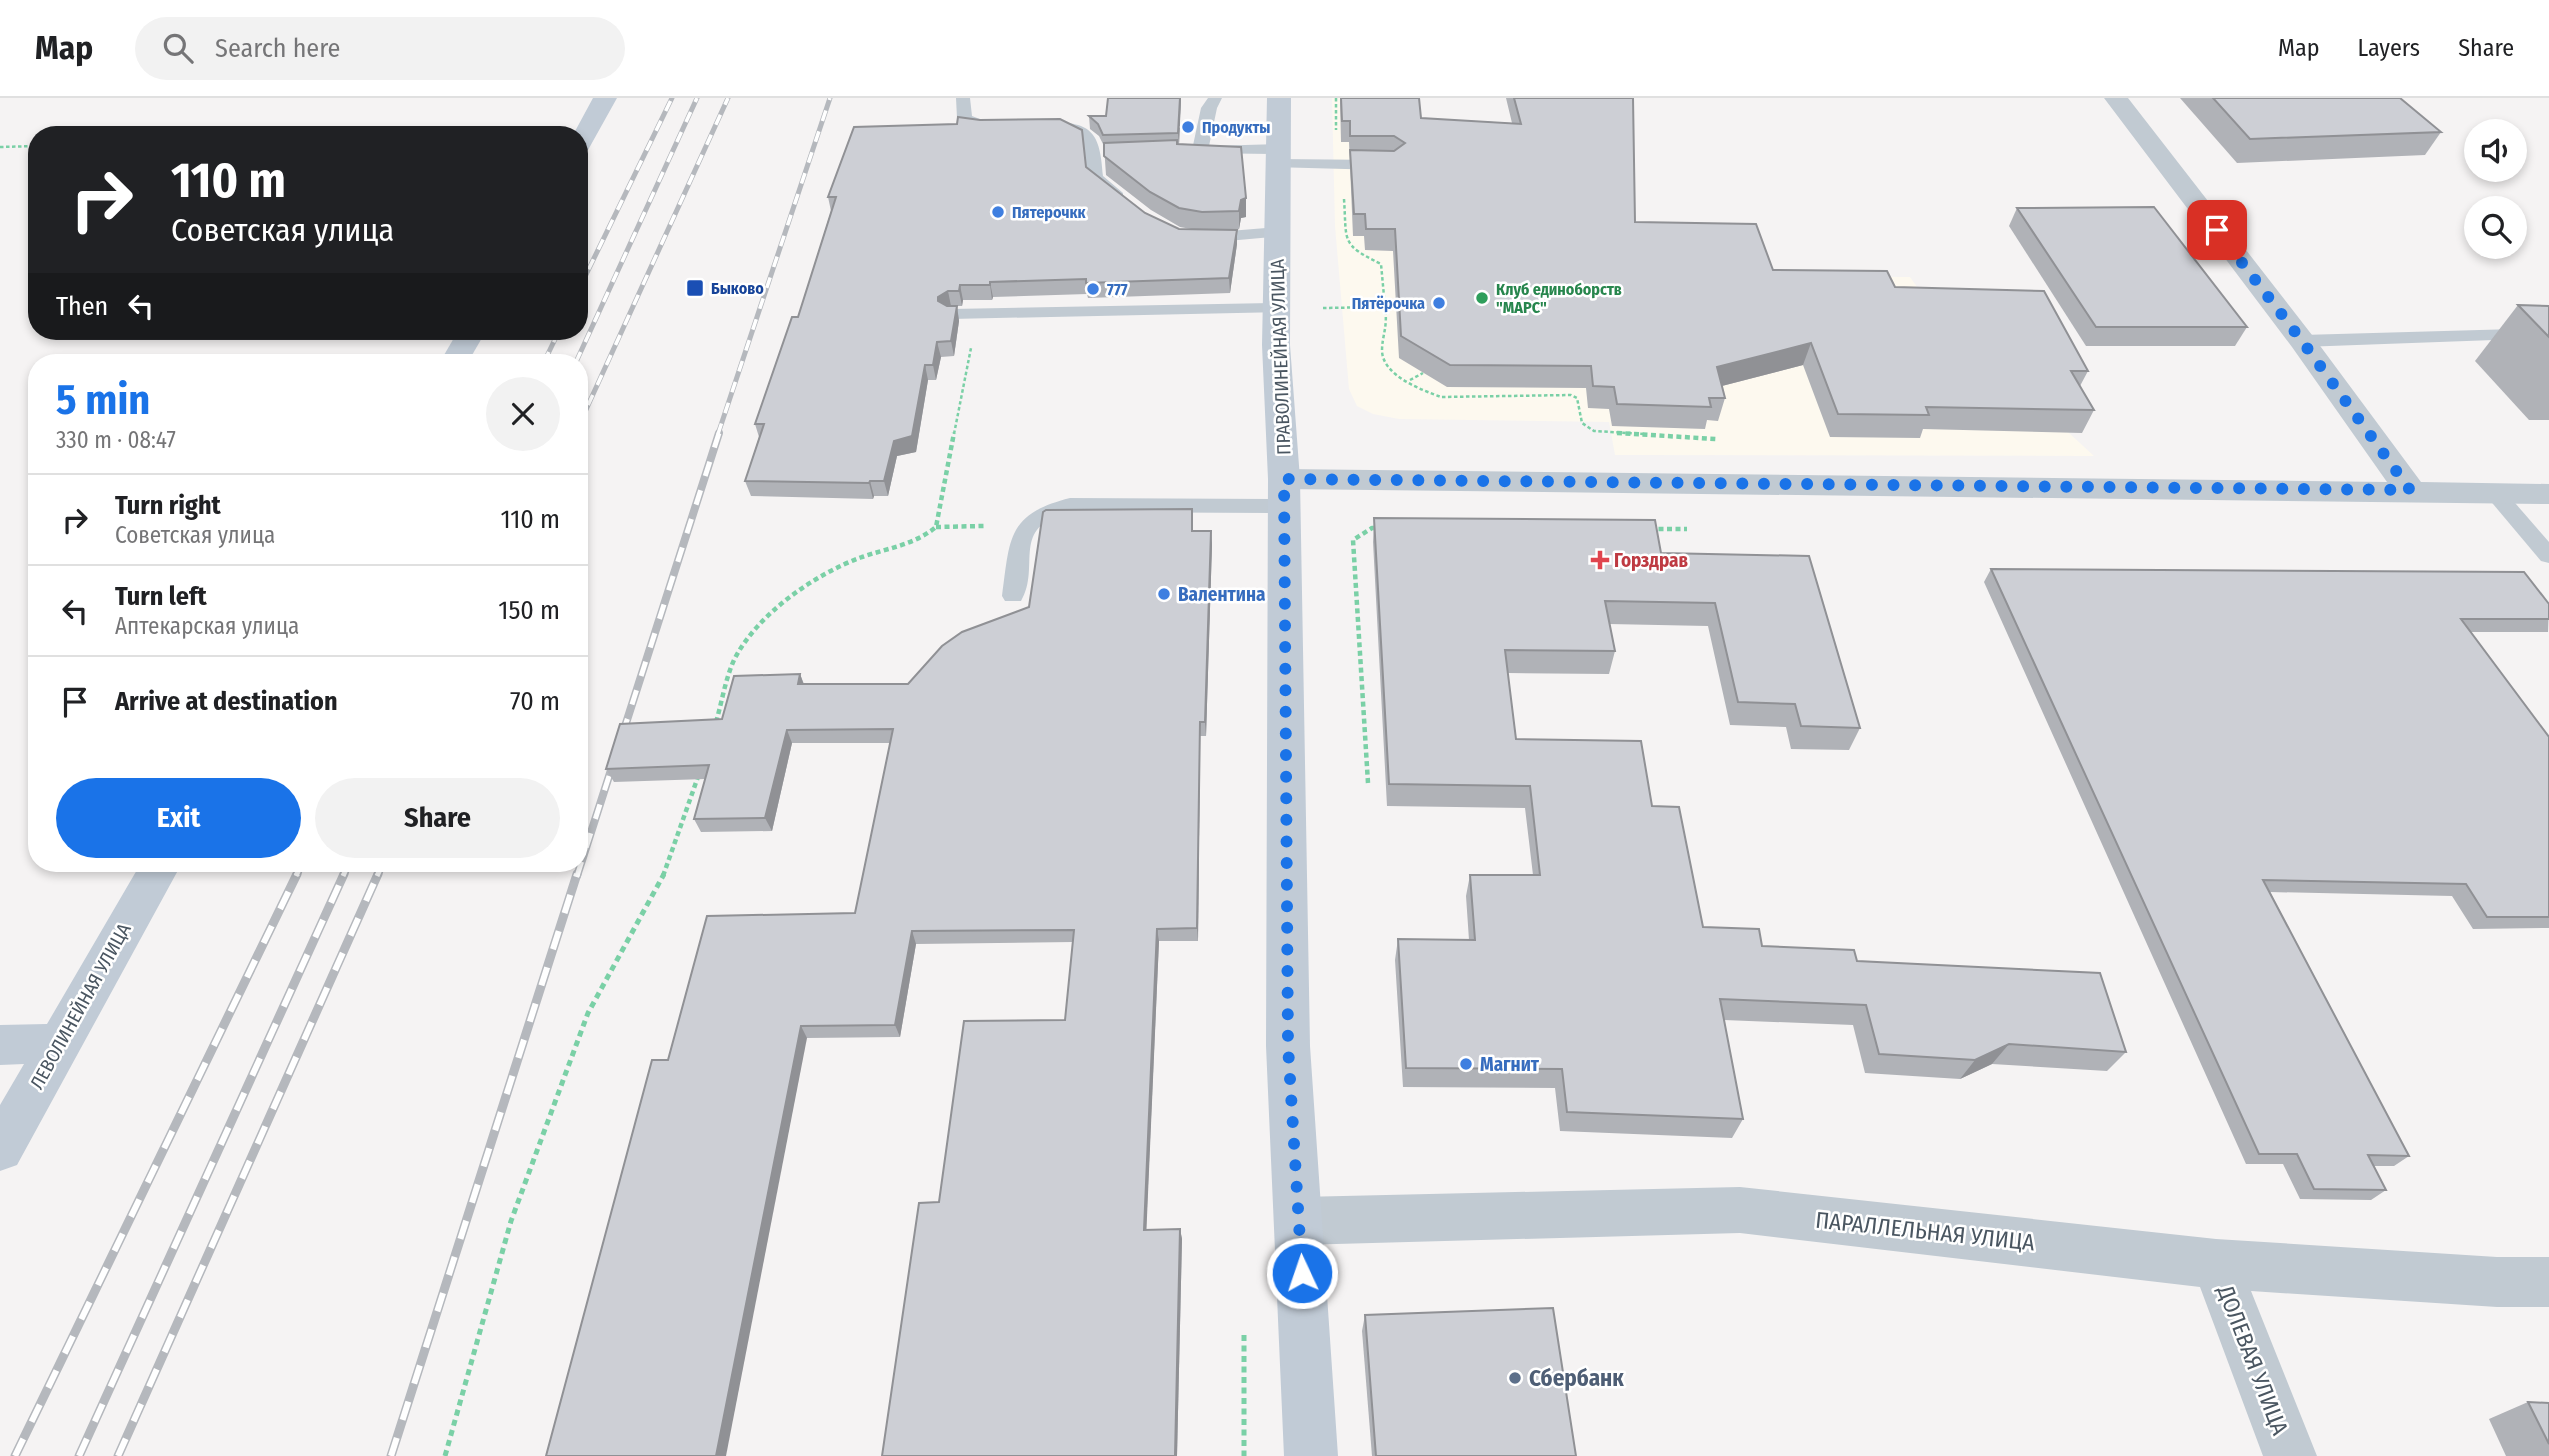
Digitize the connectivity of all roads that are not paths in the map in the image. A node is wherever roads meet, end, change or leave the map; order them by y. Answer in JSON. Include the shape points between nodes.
{"nodes":[{"id":1,"x":605,"y":98,"type":"edge"},
{"id":2,"x":963,"y":98,"type":"edge"},
{"id":3,"x":1215,"y":98,"type":"edge"},
{"id":4,"x":1279,"y":98,"type":"edge"},
{"id":5,"x":2116,"y":98,"type":"edge"},
{"id":6,"x":1028,"y":127,"type":"edge"},
{"id":7,"x":1008,"y":128,"type":"edge"},
{"id":8,"x":588,"y":129,"type":"edge"},
{"id":9,"x":1278,"y":156,"type":"junction"},
{"id":10,"x":1393,"y":165,"type":"edge"},
{"id":11,"x":1127,"y":203,"type":"edge"},
{"id":12,"x":1277,"y":232,"type":"junction"},
{"id":13,"x":1185,"y":235,"type":"edge"},
{"id":14,"x":1276,"y":308,"type":"junction"},
{"id":15,"x":951,"y":314,"type":"edge"},
{"id":16,"x":2549,"y":332,"type":"edge"},
{"id":17,"x":2302,"y":341,"type":"junction"},
{"id":18,"x":2410,"y":490,"type":"junction"},
{"id":19,"x":1283,"y":493,"type":"junction"},
{"id":20,"x":2495,"y":493,"type":"junction"},
{"id":21,"x":2549,"y":494,"type":"edge"},
{"id":22,"x":2549,"y":556,"type":"edge"},
{"id":23,"x":1013,"y":596,"type":"dead end"},
{"id":24,"x":157,"y":872,"type":"edge"},
{"id":25,"x":60,"y":1043,"type":"junction"},
{"id":26,"x":0,"y":1045,"type":"edge"},
{"id":27,"x":0,"y":1149,"type":"edge"},
{"id":28,"x":1300,"y":1221,"type":"junction"},
{"id":29,"x":2216,"y":1264,"type":"junction"},
{"id":30,"x":2549,"y":1282,"type":"edge"},
{"id":31,"x":1311,"y":1456,"type":"edge"},
{"id":32,"x":2290,"y":1456,"type":"edge"}],
"edges":[{"from":1,"to":8,"type":"main road"},
{"from":2,"to":7,"type":"lane","via":[[965,118],[974,127]]},
{"from":3,"to":9,"type":"lane","via":[[1194,151]]},
{"from":4,"to":9,"type":"main road","name":"ПРАВОЛИНЕЙНАЯ УЛИЦА"},
{"from":5,"to":17,"type":"street"},
{"from":6,"to":11,"type":"lane","via":[[1064,126],[1091,137],[1101,155],[1095,177]]},
{"from":9,"to":10,"type":"lane"},
{"from":9,"to":12,"type":"main road","name":"ПРАВОЛИНЕЙНАЯ УЛИЦА"},
{"from":12,"to":13,"type":"lane","via":[[1215,238]]},
{"from":12,"to":14,"type":"main road","name":"ПРАВОЛИНЕЙНАЯ УЛИЦА"},
{"from":14,"to":15,"type":"lane"},
{"from":14,"to":19,"type":"main road","name":"ПРАВОЛИНЕЙНАЯ УЛИЦА"},
{"from":16,"to":17,"type":"lane"},
{"from":17,"to":18,"type":"street"},
{"from":18,"to":19,"type":"street"},
{"from":18,"to":20,"type":"street"},
{"from":19,"to":23,"type":"lane","via":[[1046,510],[1026,525],[1022,535]]},
{"from":19,"to":28,"type":"main road","name":"ПРАВОЛИНЕЙНАЯ УЛИЦА","via":[[1288,1046]]},
{"from":20,"to":21,"type":"street"},
{"from":20,"to":22,"type":"lane"},
{"from":24,"to":25,"type":"main road","name":"ЛЕВОЛИНЕЙНАЯ УЛИЦА"},
{"from":25,"to":26,"type":"main road"},
{"from":25,"to":27,"type":"main road","name":"ЛЕВОЛИНЕЙНАЯ УЛИЦА"},
{"from":28,"to":29,"type":"street","name":"ПАРАЛЛЕЛЬНАЯ УЛИЦА","via":[[1741,1210]]},
{"from":28,"to":31,"type":"main road","name":"ПРАВОЛИНЕЙНАЯ УЛИЦА"},
{"from":29,"to":30,"type":"street","name":"ПАРАЛЛЕЛЬНАЯ УЛИЦА"},
{"from":29,"to":32,"type":"street","name":"ДОЛЕВАЯ УЛИЦА"}]}
